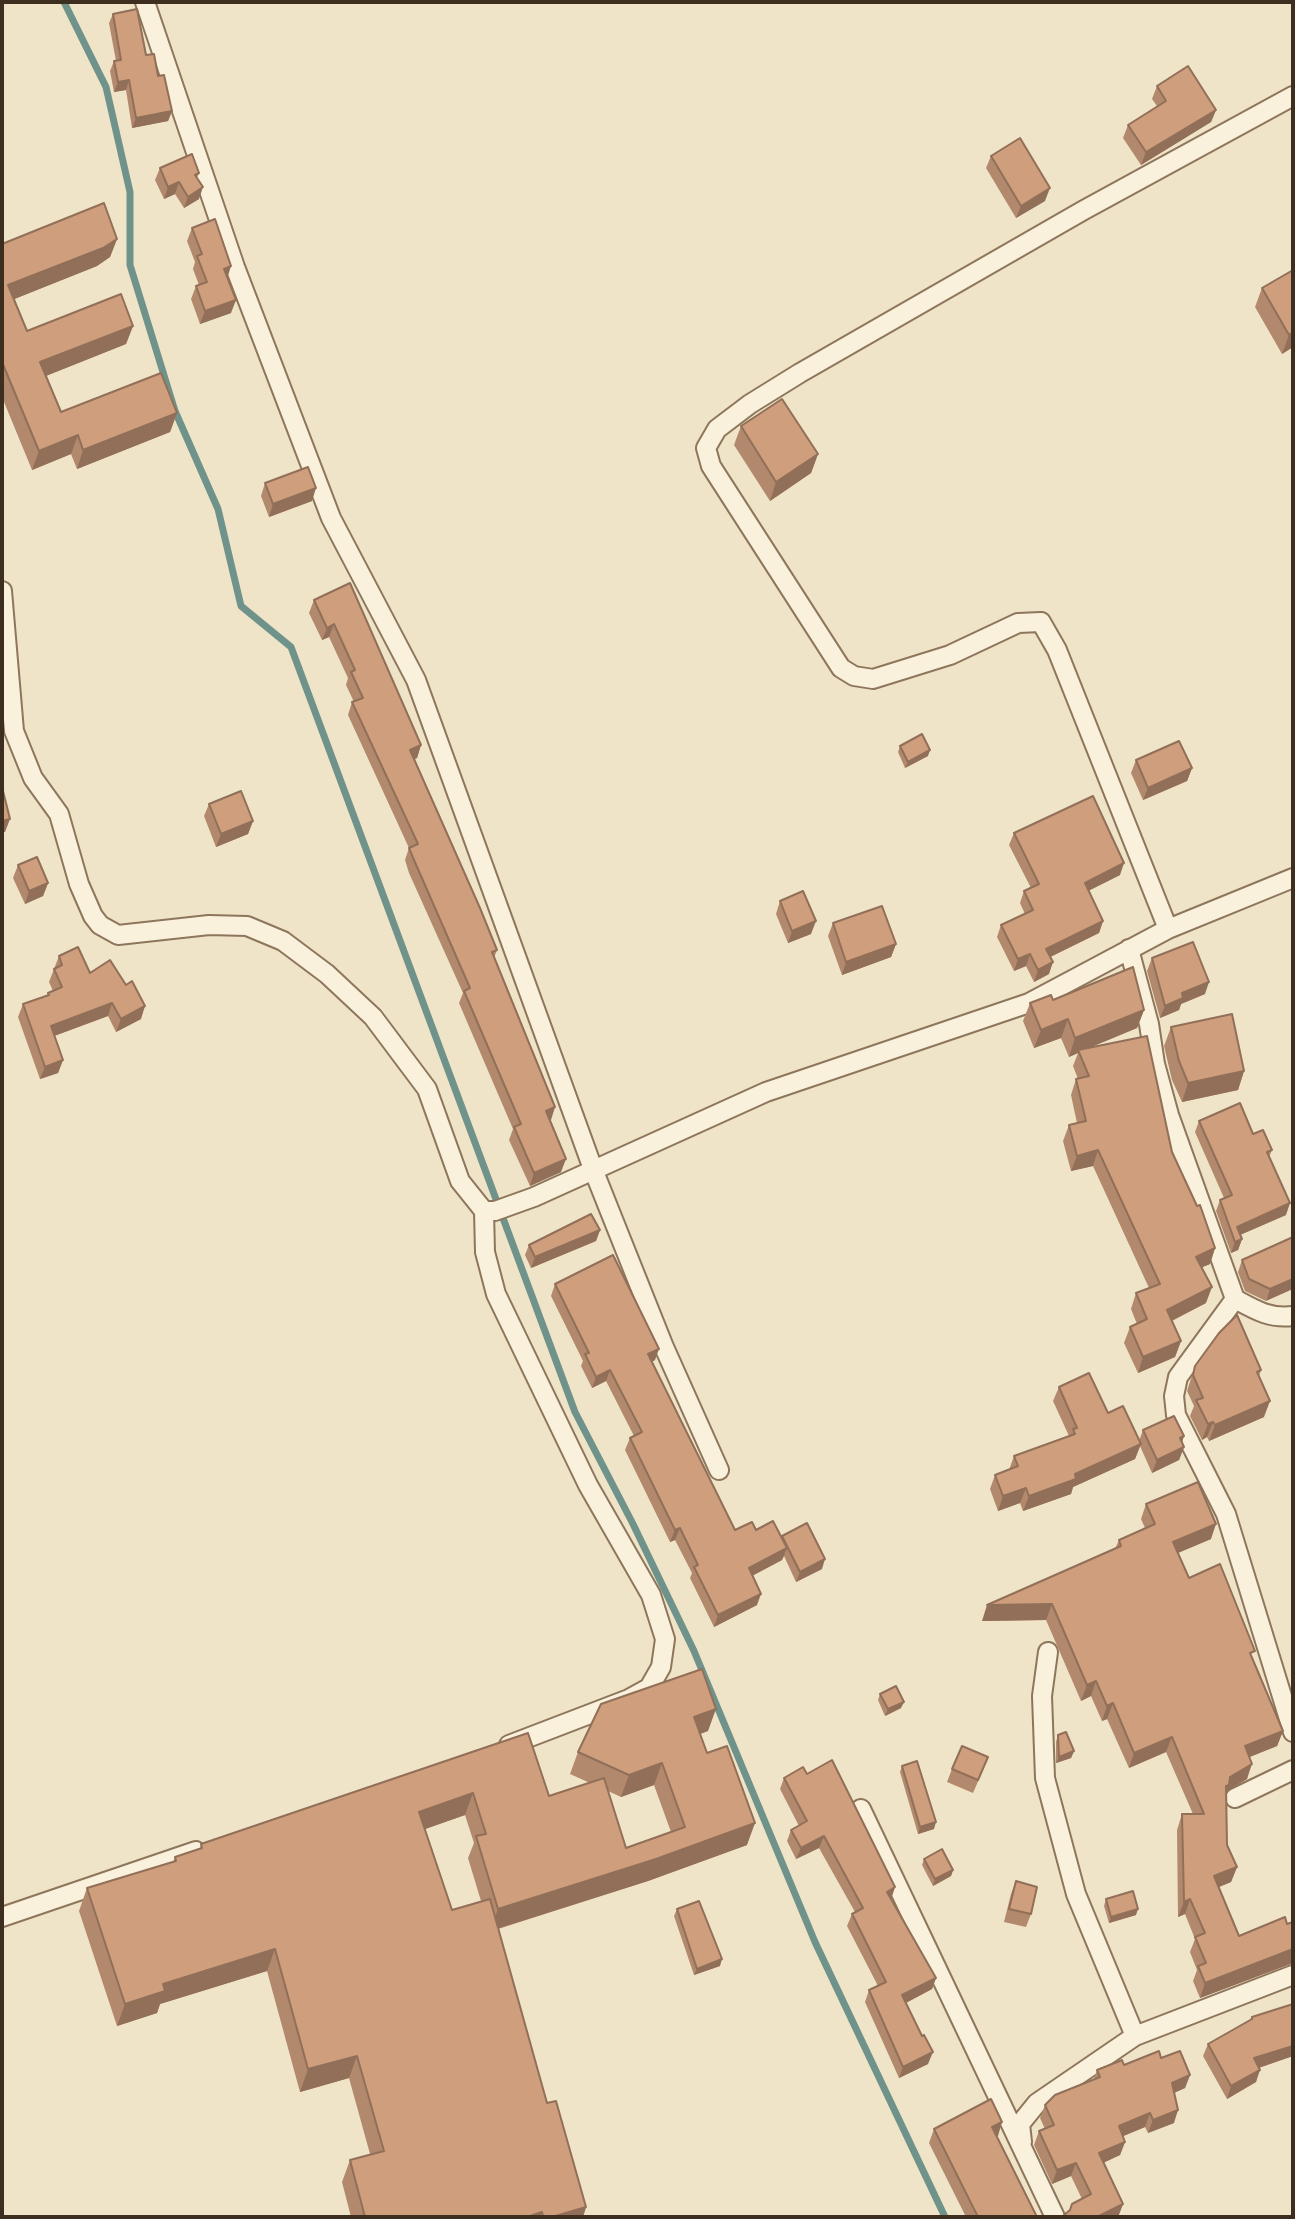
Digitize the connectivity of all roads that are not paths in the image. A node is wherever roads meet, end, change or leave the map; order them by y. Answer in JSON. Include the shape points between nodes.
{"nodes":[{"id":1,"x":145,"y":2,"type":"edge"},
{"id":2,"x":1293,"y":96,"type":"edge"},
{"id":3,"x":2,"y":591,"type":"edge"},
{"id":4,"x":1293,"y":878,"type":"edge"},
{"id":5,"x":1168,"y":929,"type":"junction"},
{"id":6,"x":1129,"y":949,"type":"junction"},
{"id":7,"x":593,"y":1169,"type":"junction"},
{"id":8,"x":490,"y":1211,"type":"junction"},
{"id":9,"x":1235,"y":1299,"type":"junction"},
{"id":10,"x":1293,"y":1316,"type":"edge"},
{"id":11,"x":719,"y":1470,"type":"dead end"},
{"id":12,"x":1048,"y":1652,"type":"dead end"},
{"id":13,"x":1293,"y":1732,"type":"edge"},
{"id":14,"x":495,"y":1750,"type":"edge"},
{"id":15,"x":1293,"y":1770,"type":"edge"},
{"id":16,"x":1235,"y":1798,"type":"dead end"},
{"id":17,"x":861,"y":1809,"type":"dead end"},
{"id":18,"x":213,"y":1846,"type":"edge"},
{"id":19,"x":2,"y":1917,"type":"edge"},
{"id":20,"x":1293,"y":1975,"type":"edge"},
{"id":21,"x":1135,"y":2036,"type":"junction"},
{"id":22,"x":1022,"y":2146,"type":"junction"},
{"id":23,"x":1055,"y":2217,"type":"edge"}],
"edges":[{"from":1,"to":7,"type":"street","via":[[235,267],[331,518],[416,680]]},
{"from":2,"to":5,"type":"street","via":[[800,373],[717,429],[706,448],[711,466],[773,566],[841,668],[854,676],[873,679],[950,655],[1018,623],[1041,622],[1063,664]]},
{"from":3,"to":8,"type":"street","via":[[14,731],[33,778],[59,814],[79,884],[100,925],[118,935],[247,926],[283,941],[316,965],[373,1017],[427,1089],[460,1181]]},
{"from":4,"to":5,"type":"street"},
{"from":5,"to":6,"type":"street"},
{"from":6,"to":7,"type":"street","via":[[1029,1003],[766,1092]]},
{"from":6,"to":9,"type":"street","via":[[1169,1115]]},
{"from":7,"to":8,"type":"street"},
{"from":7,"to":11,"type":"street"},
{"from":8,"to":14,"type":"street","via":[[485,1252],[496,1294],[588,1485],[651,1595],[665,1639],[661,1667],[649,1688]]},
{"from":9,"to":10,"type":"street","via":[[1260,1313]]},
{"from":9,"to":13,"type":"street","via":[[1178,1377],[1176,1415],[1226,1514]]},
{"from":12,"to":21,"type":"street","via":[[1042,1696],[1045,1778],[1076,1894]]},
{"from":15,"to":16,"type":"street"},
{"from":17,"to":22,"type":"street"},
{"from":18,"to":19,"type":"street"},
{"from":20,"to":21,"type":"street"},
{"from":21,"to":22,"type":"street","via":[[1037,2103],[1020,2124]]},
{"from":22,"to":23,"type":"street"}]}
